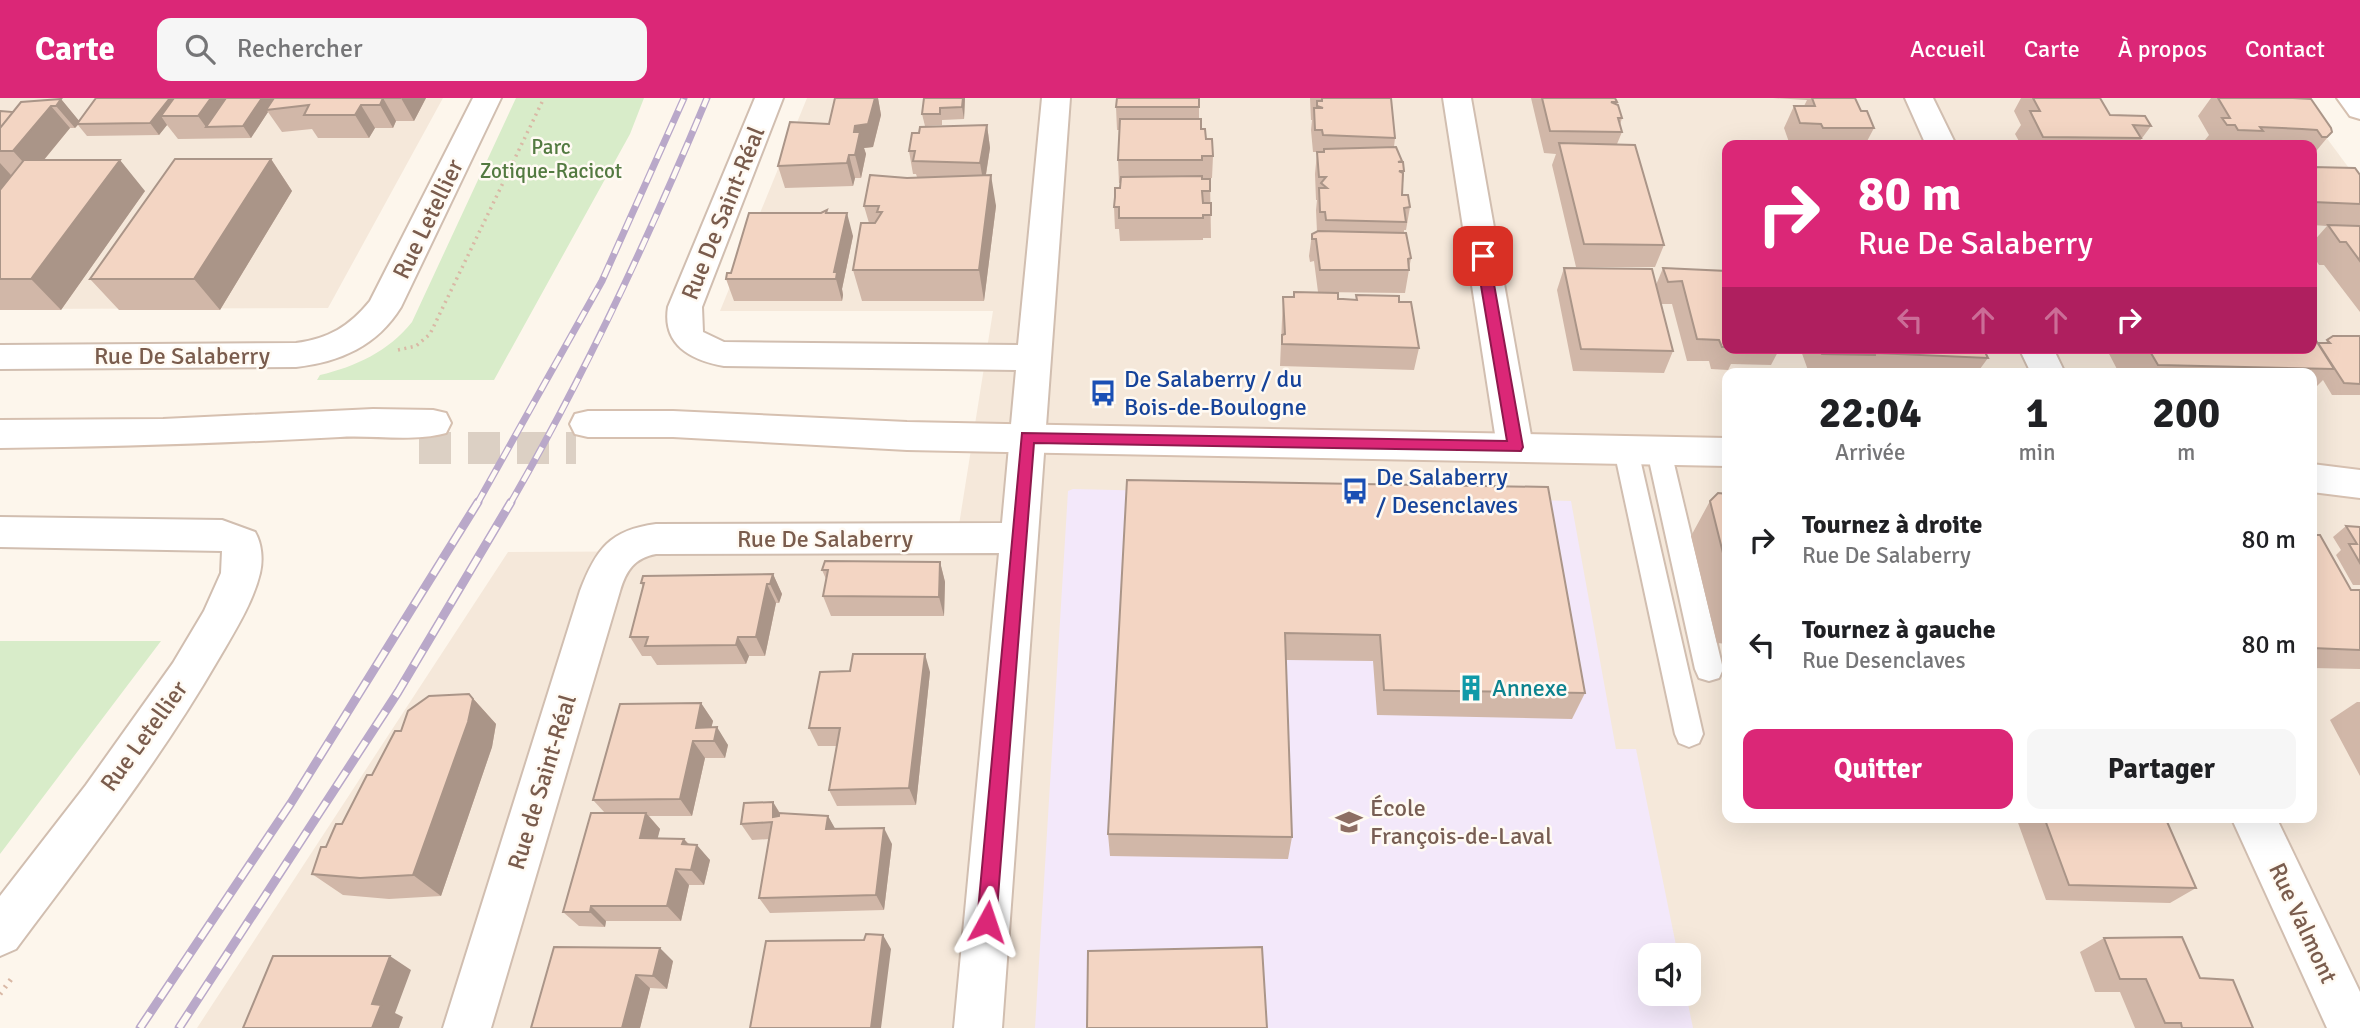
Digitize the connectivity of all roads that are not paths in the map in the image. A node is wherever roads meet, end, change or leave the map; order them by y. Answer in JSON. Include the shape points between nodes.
{"nodes":[{"id":1,"x":487,"y":98,"type":"edge"},
{"id":2,"x":769,"y":98,"type":"edge"},
{"id":3,"x":1056,"y":98,"type":"edge"},
{"id":4,"x":1457,"y":98,"type":"edge"},
{"id":5,"x":1919,"y":98,"type":"edge"},
{"id":6,"x":2351,"y":98,"type":"edge"},
{"id":7,"x":2360,"y":110,"type":"edge"},
{"id":8,"x":1939,"y":140,"type":"edge"},
{"id":9,"x":359,"y":335,"type":"joint"},
{"id":10,"x":0,"y":357,"type":"edge"},
{"id":11,"x":1034,"y":358,"type":"junction"},
{"id":12,"x":0,"y":434,"type":"edge"},
{"id":13,"x":426,"y":435,"type":"tunnel mouth"},
{"id":14,"x":582,"y":436,"type":"tunnel mouth"},
{"id":15,"x":1027,"y":437,"type":"junction"},
{"id":16,"x":1515,"y":447,"type":"junction"},
{"id":17,"x":1642,"y":451,"type":"junction"},
{"id":18,"x":1722,"y":452,"type":"edge"},
{"id":19,"x":2360,"y":463,"type":"edge"},
{"id":20,"x":2317,"y":464,"type":"edge"},
{"id":21,"x":2317,"y":479,"type":"edge"},
{"id":22,"x":2360,"y":484,"type":"edge"},
{"id":23,"x":0,"y":533,"type":"edge"},
{"id":24,"x":1019,"y":538,"type":"junction"},
{"id":25,"x":631,"y":544,"type":"joint"},
{"id":26,"x":1675,"y":668,"type":"junction"},
{"id":27,"x":1718,"y":670,"type":"edge"},
{"id":28,"x":1689,"y":734,"type":"dead end"},
{"id":29,"x":2256,"y":823,"type":"edge"},
{"id":30,"x":0,"y":933,"type":"edge"},
{"id":31,"x":467,"y":1028,"type":"edge"},
{"id":32,"x":978,"y":1028,"type":"edge"},
{"id":33,"x":2352,"y":1028,"type":"edge"}],
"edges":[{"from":1,"to":9,"type":"street","name":"Rue Letellier","via":[[392,291],[376,319]]},
{"from":2,"to":11,"type":"street","name":"Rue De Saint-Réal","via":[[689,297],[683,315],[688,338],[701,349],[724,354]]},
{"from":3,"to":11,"type":"street"},
{"from":4,"to":16,"type":"street"},
{"from":5,"to":8,"type":"street"},
{"from":6,"to":7,"type":"street"},
{"from":9,"to":10,"type":"street","name":"Rue De Salaberry","via":[[337,348],[296,355]]},
{"from":11,"to":15,"type":"street"},
{"from":12,"to":13,"type":"street"},
{"from":14,"to":15,"type":"street","via":[[667,448],[907,436]]},
{"from":15,"to":16,"type":"street"},
{"from":15,"to":24,"type":"street"},
{"from":16,"to":17,"type":"street"},
{"from":17,"to":18,"type":"street"},
{"from":17,"to":26,"type":"lane"},
{"from":17,"to":27,"type":"lane"},
{"from":19,"to":20,"type":"street"},
{"from":21,"to":22,"type":"street"},
{"from":23,"to":30,"type":"street","name":"Rue Letellier","via":[[222,535],[242,542],[245,557],[211,637],[173,698]]},
{"from":24,"to":25,"type":"street","name":"Rue De Salaberry","via":[[656,540]]},
{"from":24,"to":32,"type":"street"},
{"from":25,"to":31,"type":"street","name":"Rue de Saint-Réal","via":[[615,556],[600,591]]},
{"from":26,"to":27,"type":"lane"},
{"from":26,"to":28,"type":"lane"},
{"from":29,"to":33,"type":"street","name":"Rue Valmont"}]}
